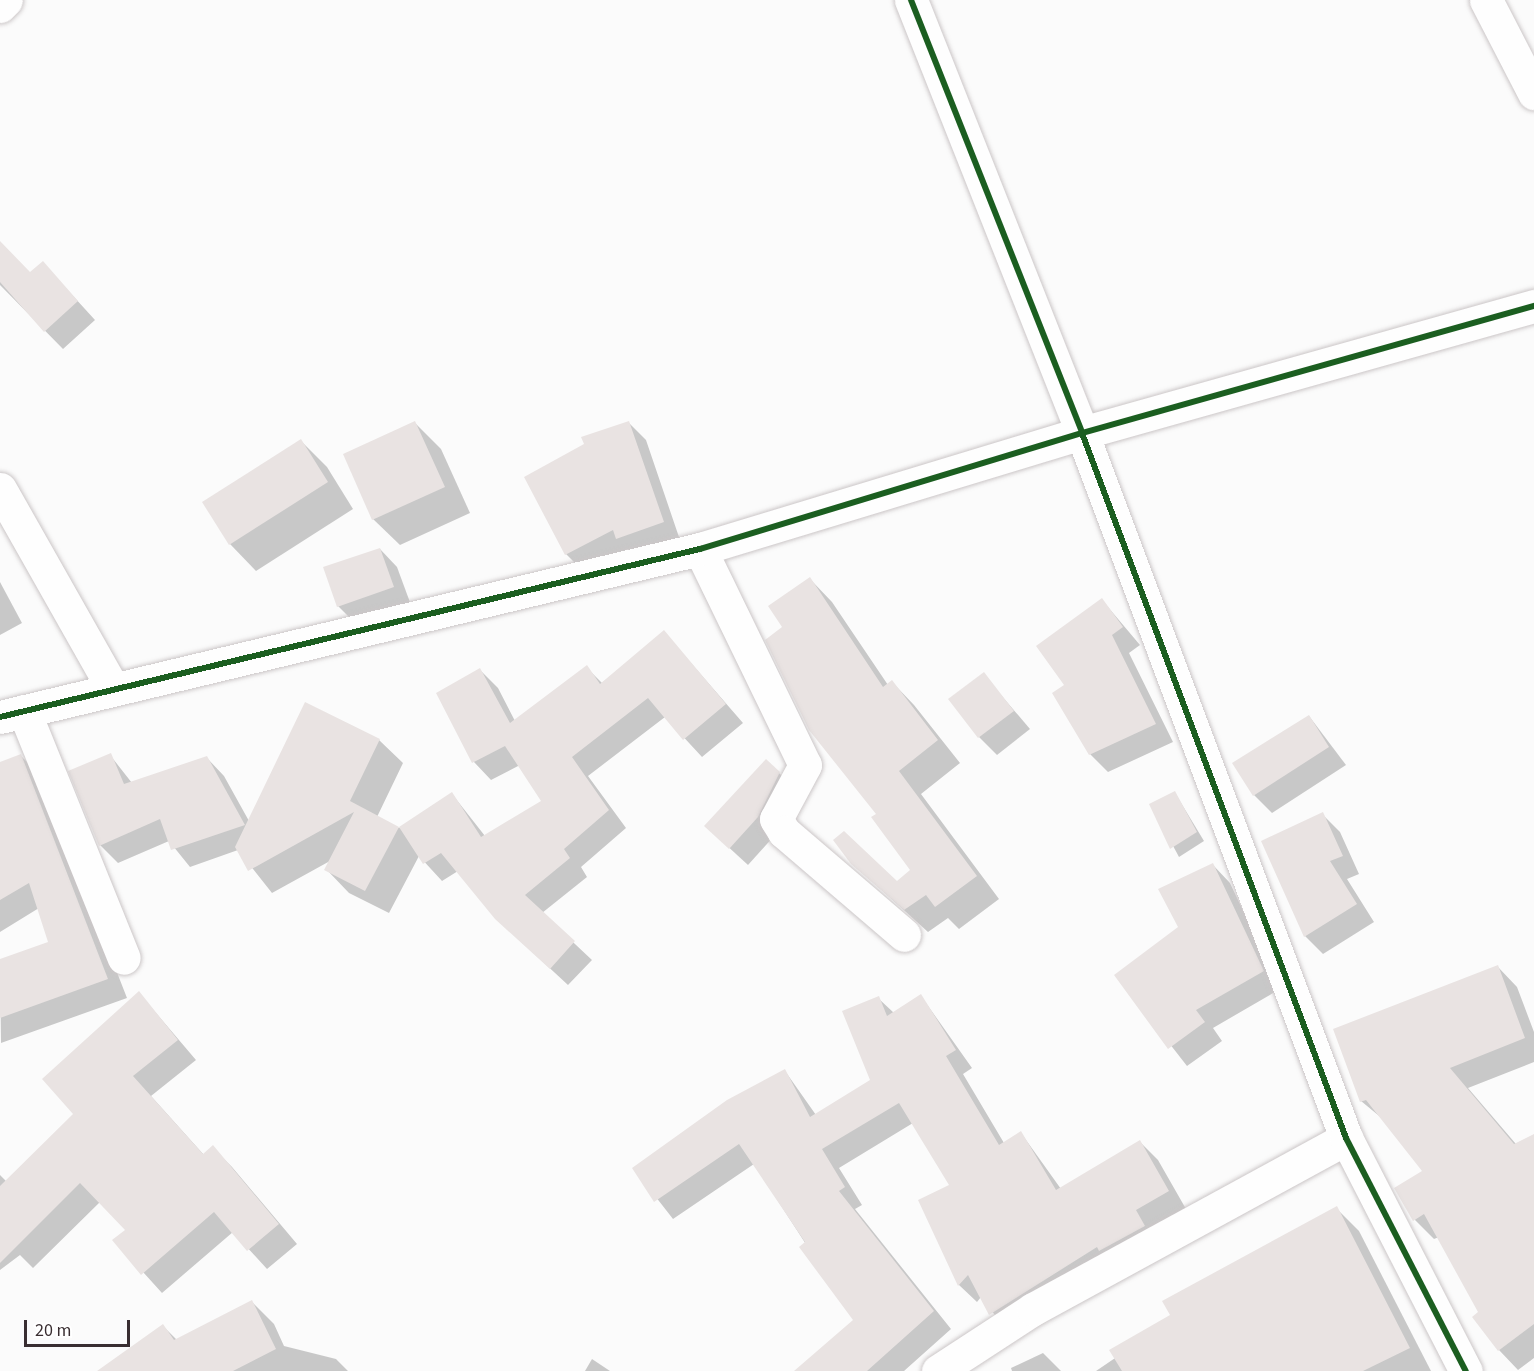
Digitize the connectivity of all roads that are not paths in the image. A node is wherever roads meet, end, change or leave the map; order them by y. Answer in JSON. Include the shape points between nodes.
{"nodes":[{"id":1,"x":6,"y":0,"type":"edge"},
{"id":2,"x":911,"y":0,"type":"edge"},
{"id":3,"x":1486,"y":0,"type":"edge"},
{"id":4,"x":0,"y":6,"type":"edge"},
{"id":5,"x":1534,"y":93,"type":"edge"},
{"id":6,"x":1534,"y":306,"type":"edge"},
{"id":7,"x":1082,"y":432,"type":"junction"},
{"id":8,"x":0,"y":489,"type":"edge"},
{"id":9,"x":700,"y":549,"type":"junction"},
{"id":10,"x":113,"y":689,"type":"junction"},
{"id":11,"x":12,"y":714,"type":"edge"},
{"id":12,"x":904,"y":936,"type":"dead end"},
{"id":13,"x":124,"y":958,"type":"dead end"},
{"id":14,"x":1346,"y":1138,"type":"junction"},
{"id":15,"x":938,"y":1371,"type":"edge"},
{"id":16,"x":1466,"y":1371,"type":"edge"}],
"edges":[{"from":1,"to":4,"type":"street"},
{"from":2,"to":7,"type":"street"},
{"from":3,"to":5,"type":"street"},
{"from":6,"to":7,"type":"street"},
{"from":7,"to":9,"type":"street"},
{"from":7,"to":14,"type":"street"},
{"from":8,"to":10,"type":"street"},
{"from":9,"to":10,"type":"street"},
{"from":9,"to":12,"type":"street","via":[[806,765],[776,819],[784,832]]},
{"from":10,"to":11,"type":"street"},
{"from":11,"to":13,"type":"street"},
{"from":14,"to":15,"type":"street","via":[[1033,1308]]},
{"from":14,"to":16,"type":"street"}]}
